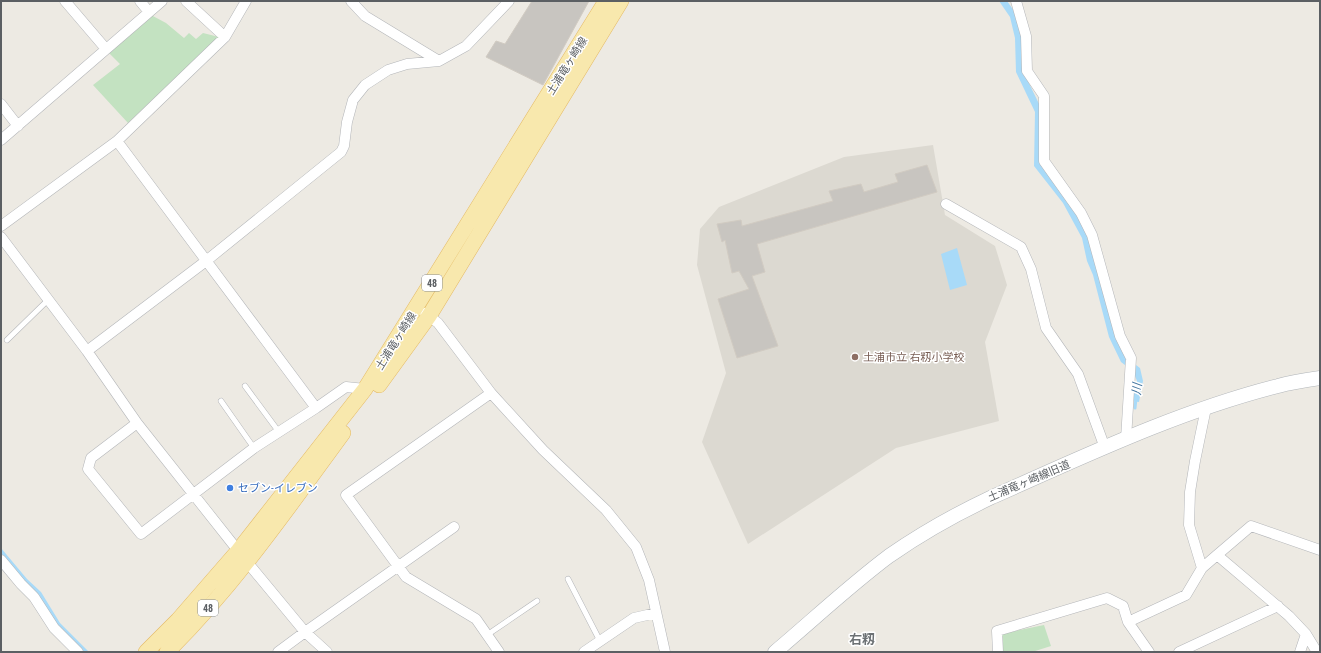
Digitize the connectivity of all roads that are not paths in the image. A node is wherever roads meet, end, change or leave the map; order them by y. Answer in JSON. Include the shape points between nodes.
{"nodes":[{"id":1,"x":65,"y":1,"type":"edge"},
{"id":2,"x":140,"y":1,"type":"edge"},
{"id":3,"x":162,"y":1,"type":"edge"},
{"id":4,"x":186,"y":1,"type":"edge"},
{"id":5,"x":246,"y":1,"type":"edge"},
{"id":6,"x":351,"y":1,"type":"edge"},
{"id":7,"x":509,"y":1,"type":"edge"},
{"id":8,"x":606,"y":1,"type":"edge"},
{"id":9,"x":621,"y":1,"type":"edge"},
{"id":10,"x":1016,"y":1,"type":"edge"},
{"id":11,"x":149,"y":12,"type":"junction"},
{"id":12,"x":225,"y":37,"type":"junction"},
{"id":13,"x":106,"y":49,"type":"junction"},
{"id":14,"x":439,"y":61,"type":"junction"},
{"id":15,"x":1,"y":104,"type":"edge"},
{"id":16,"x":18,"y":126,"type":"junction"},
{"id":17,"x":1,"y":140,"type":"edge"},
{"id":18,"x":118,"y":141,"type":"junction"},
{"id":19,"x":946,"y":204,"type":"dead end"},
{"id":20,"x":1,"y":226,"type":"edge"},
{"id":21,"x":1,"y":237,"type":"edge"},
{"id":22,"x":206,"y":261,"type":"junction"},
{"id":23,"x":48,"y":300,"type":"junction"},
{"id":24,"x":418,"y":307,"type":"junction"},
{"id":25,"x":429,"y":316,"type":"junction"},
{"id":26,"x":7,"y":340,"type":"dead end"},
{"id":27,"x":87,"y":352,"type":"junction"},
{"id":28,"x":1320,"y":378,"type":"edge"},
{"id":29,"x":245,"y":386,"type":"dead end"},
{"id":30,"x":365,"y":389,"type":"junction"},
{"id":31,"x":491,"y":393,"type":"junction"},
{"id":32,"x":221,"y":401,"type":"dead end"},
{"id":33,"x":316,"y":408,"type":"junction"},
{"id":34,"x":1206,"y":408,"type":"junction"},
{"id":35,"x":138,"y":423,"type":"junction"},
{"id":36,"x":279,"y":432,"type":"junction"},
{"id":37,"x":1126,"y":439,"type":"junction"},
{"id":38,"x":254,"y":448,"type":"junction"},
{"id":39,"x":1106,"y":448,"type":"junction"},
{"id":40,"x":194,"y":494,"type":"junction"},
{"id":41,"x":454,"y":527,"type":"dead end"},
{"id":42,"x":1320,"y":550,"type":"edge"},
{"id":43,"x":243,"y":556,"type":"junction"},
{"id":44,"x":1217,"y":556,"type":"junction"},
{"id":45,"x":1,"y":560,"type":"edge"},
{"id":46,"x":399,"y":567,"type":"junction"},
{"id":47,"x":1202,"y":568,"type":"junction"},
{"id":48,"x":568,"y":579,"type":"dead end"},
{"id":49,"x":537,"y":601,"type":"dead end"},
{"id":50,"x":1278,"y":606,"type":"junction"},
{"id":51,"x":656,"y":613,"type":"junction"},
{"id":52,"x":1128,"y":622,"type":"junction"},
{"id":53,"x":305,"y":632,"type":"junction"},
{"id":54,"x":487,"y":634,"type":"junction"},
{"id":55,"x":1306,"y":634,"type":"junction"},
{"id":56,"x":600,"y":641,"type":"junction"},
{"id":57,"x":325,"y":651,"type":"edge"},
{"id":58,"x":78,"y":652,"type":"edge"},
{"id":59,"x":146,"y":652,"type":"edge"},
{"id":60,"x":167,"y":652,"type":"edge"},
{"id":61,"x":278,"y":652,"type":"edge"},
{"id":62,"x":498,"y":652,"type":"edge"},
{"id":63,"x":584,"y":652,"type":"edge"},
{"id":64,"x":665,"y":652,"type":"edge"},
{"id":65,"x":775,"y":652,"type":"edge"},
{"id":66,"x":998,"y":652,"type":"edge"},
{"id":67,"x":1149,"y":652,"type":"edge"},
{"id":68,"x":1179,"y":652,"type":"edge"},
{"id":69,"x":1300,"y":652,"type":"edge"},
{"id":70,"x":1317,"y":652,"type":"edge"}],
"edges":[{"from":1,"to":13,"type":"street"},
{"from":2,"to":11,"type":"street"},
{"from":3,"to":11,"type":"street"},
{"from":4,"to":12,"type":"street"},
{"from":5,"to":12,"type":"street"},
{"from":6,"to":14,"type":"street","via":[[364,16]]},
{"from":7,"to":14,"type":"street","via":[[466,46]]},
{"from":8,"to":24,"type":"main road","name":"土浦竜ヶ崎線","number":"48"},
{"from":9,"to":25,"type":"main road","name":"土浦竜ヶ崎線","number":"48"},
{"from":10,"to":37,"type":"street","via":[[1026,36],[1027,71],[1044,96],[1044,161],[1081,213],[1092,235],[1120,336],[1131,358]]},
{"from":11,"to":13,"type":"street"},
{"from":12,"to":18,"type":"street"},
{"from":13,"to":16,"type":"street"},
{"from":14,"to":22,"type":"street","via":[[407,64],[388,70],[366,85],[353,100],[344,146],[340,152]]},
{"from":15,"to":16,"type":"street"},
{"from":16,"to":17,"type":"street"},
{"from":18,"to":20,"type":"street"},
{"from":18,"to":22,"type":"street"},
{"from":19,"to":39,"type":"street","via":[[1021,246],[1031,269],[1046,328],[1078,374]]},
{"from":21,"to":23,"type":"street"},
{"from":22,"to":27,"type":"street"},
{"from":22,"to":33,"type":"street"},
{"from":23,"to":26,"type":"lane"},
{"from":23,"to":27,"type":"street"},
{"from":24,"to":25,"type":"street"},
{"from":24,"to":30,"type":"main road","name":"土浦竜ヶ崎線","number":"48"},
{"from":25,"to":31,"type":"street","via":[[438,323]]},
{"from":25,"to":43,"type":"main road","name":"土浦竜ヶ崎線","number":"48"},
{"from":27,"to":35,"type":"street"},
{"from":28,"to":34,"type":"street","name":"土浦竜ヶ崎線旧道","via":[[1253,392]]},
{"from":29,"to":36,"type":"lane"},
{"from":30,"to":33,"type":"street","via":[[346,387]]},
{"from":30,"to":43,"type":"main road","name":"土浦竜ヶ崎線","number":"48"},
{"from":31,"to":46,"type":"street","via":[[346,495]]},
{"from":31,"to":51,"type":"street","via":[[543,450],[606,510],[636,547],[649,580]]},
{"from":32,"to":38,"type":"lane"},
{"from":33,"to":36,"type":"street"},
{"from":34,"to":37,"type":"street","name":"土浦竜ヶ崎線旧道"},
{"from":34,"to":47,"type":"street","via":[[1190,492],[1189,525]]},
{"from":35,"to":40,"type":"street"},
{"from":35,"to":40,"type":"street","via":[[91,458],[88,469],[141,534]]},
{"from":36,"to":38,"type":"street"},
{"from":37,"to":39,"type":"street","name":"土浦竜ヶ崎線旧道"},
{"from":38,"to":40,"type":"street"},
{"from":39,"to":65,"type":"street","name":"土浦竜ヶ崎線旧道","via":[[992,497],[934,526],[889,556]]},
{"from":40,"to":43,"type":"street"},
{"from":41,"to":46,"type":"street"},
{"from":42,"to":44,"type":"street","via":[[1250,526]]},
{"from":43,"to":53,"type":"street"},
{"from":43,"to":59,"type":"main road","name":"土浦竜ヶ崎線","number":"48"},
{"from":43,"to":60,"type":"main road","name":"土浦竜ヶ崎線","number":"48","via":[[190,630]]},
{"from":44,"to":47,"type":"street"},
{"from":44,"to":50,"type":"street"},
{"from":45,"to":58,"type":"street","via":[[34,597],[54,628]]},
{"from":46,"to":53,"type":"street"},
{"from":46,"to":54,"type":"street","via":[[406,576],[476,619]]},
{"from":47,"to":52,"type":"street","via":[[1186,595]]},
{"from":48,"to":56,"type":"lane"},
{"from":49,"to":54,"type":"lane"},
{"from":50,"to":55,"type":"street"},
{"from":50,"to":68,"type":"street"},
{"from":51,"to":56,"type":"street","via":[[634,618]]},
{"from":51,"to":64,"type":"street"},
{"from":52,"to":66,"type":"street","via":[[1123,606],[1107,598],[997,632]]},
{"from":52,"to":67,"type":"street"},
{"from":53,"to":57,"type":"street"},
{"from":53,"to":61,"type":"street"},
{"from":54,"to":62,"type":"street"},
{"from":55,"to":69,"type":"street"},
{"from":55,"to":70,"type":"street"},
{"from":56,"to":63,"type":"street"}]}
